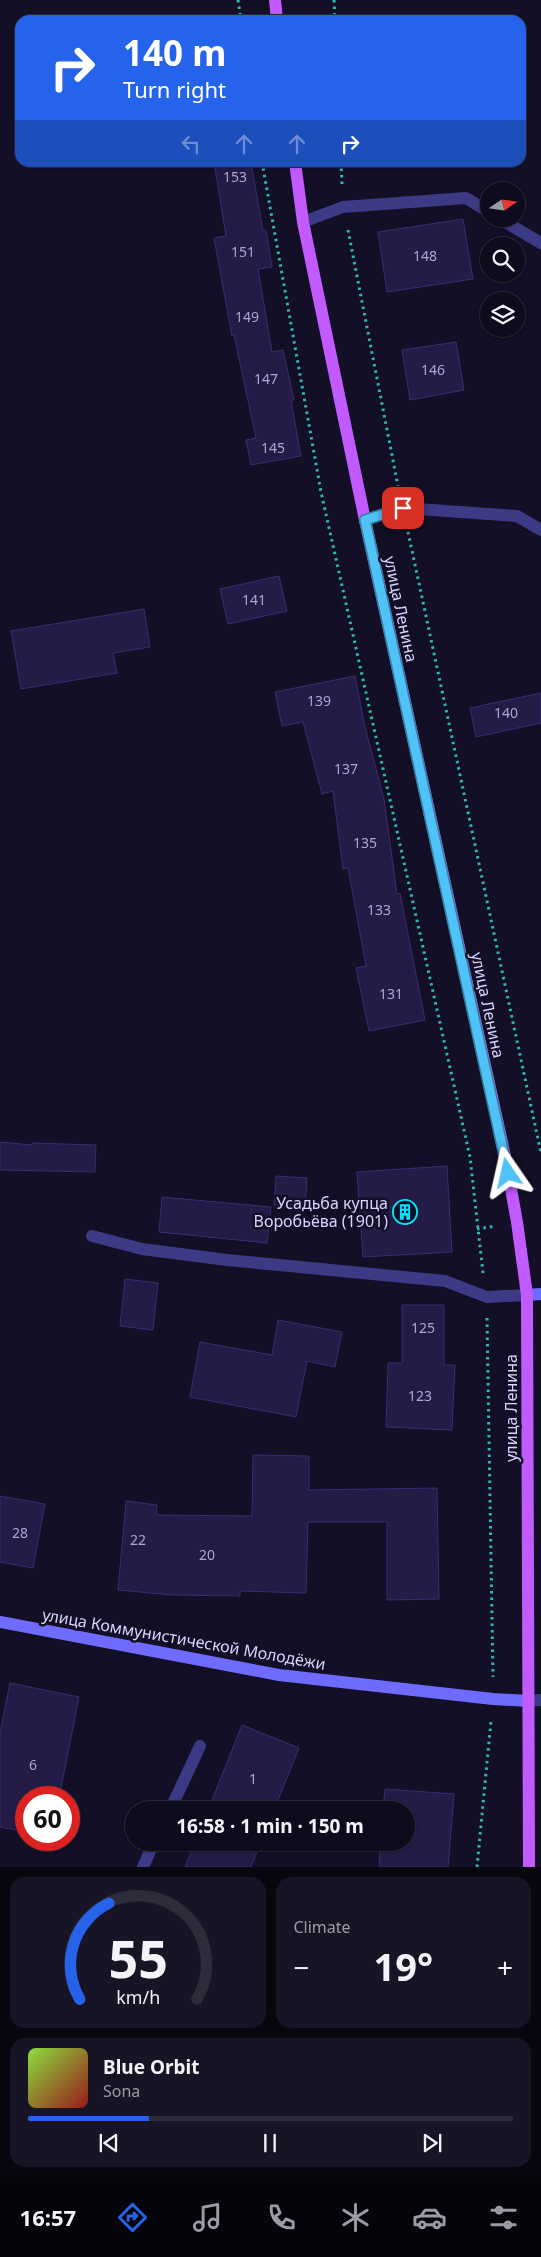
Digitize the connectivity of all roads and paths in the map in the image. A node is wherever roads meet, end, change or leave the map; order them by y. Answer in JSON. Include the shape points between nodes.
{"nodes":[{"id":1,"x":238,"y":0,"type":"edge"},
{"id":2,"x":275,"y":0,"type":"edge"},
{"id":3,"x":334,"y":0,"type":"edge"},
{"id":4,"x":240,"y":15,"type":"edge"},
{"id":5,"x":276,"y":15,"type":"edge"},
{"id":6,"x":335,"y":15,"type":"edge"},
{"id":7,"x":263,"y":167,"type":"edge"},
{"id":8,"x":296,"y":167,"type":"edge"},
{"id":9,"x":341,"y":167,"type":"edge"},
{"id":10,"x":343,"y":207,"type":"junction"},
{"id":11,"x":480,"y":207,"type":"edge"},
{"id":12,"x":303,"y":222,"type":"junction"},
{"id":13,"x":515,"y":228,"type":"edge"},
{"id":14,"x":541,"y":243,"type":"edge"},
{"id":15,"x":403,"y":508,"type":"junction"},
{"id":16,"x":365,"y":520,"type":"junction"},
{"id":17,"x":541,"y":530,"type":"edge"},
{"id":18,"x":541,"y":1153,"type":"edge"},
{"id":19,"x":92,"y":1236,"type":"dead end"},
{"id":20,"x":541,"y":1294,"type":"edge"},
{"id":21,"x":527,"y":1295,"type":"junction"},
{"id":22,"x":487,"y":1297,"type":"junction"},
{"id":23,"x":0,"y":1622,"type":"edge"},
{"id":24,"x":493,"y":1699,"type":"junction"},
{"id":25,"x":535,"y":1700,"type":"edge"},
{"id":26,"x":200,"y":1746,"type":"dead end"},
{"id":27,"x":174,"y":1801,"type":"edge"},
{"id":28,"x":150,"y":1851,"type":"edge"},
{"id":29,"x":143,"y":1867,"type":"edge"},
{"id":30,"x":477,"y":1867,"type":"edge"},
{"id":31,"x":529,"y":1867,"type":"edge"}],
"edges":[{"from":1,"to":4,"type":"path"},
{"from":2,"to":5,"type":"main road"},
{"from":3,"to":6,"type":"path"},
{"from":7,"to":22,"type":"path","via":[[321,492],[470,1157]]},
{"from":8,"to":12,"type":"main road","name":"улица Ленина"},
{"from":9,"to":10,"type":"path"},
{"from":10,"to":11,"type":"street","via":[[466,198]]},
{"from":10,"to":12,"type":"street"},
{"from":10,"to":15,"type":"path"},
{"from":12,"to":16,"type":"main road","name":"улица Ленина"},
{"from":13,"to":14,"type":"street"},
{"from":15,"to":16,"type":"street"},
{"from":15,"to":17,"type":"street","via":[[517,516]]},
{"from":15,"to":18,"type":"path"},
{"from":16,"to":21,"type":"main road","name":"улица Ленина","via":[[505,1156]]},
{"from":19,"to":22,"type":"street","via":[[142,1249],[227,1260],[445,1280]]},
{"from":20,"to":21,"type":"street"},
{"from":21,"to":22,"type":"street"},
{"from":21,"to":25,"type":"main road","name":"улица Ленина"},
{"from":22,"to":24,"type":"path"},
{"from":23,"to":24,"type":"street","name":"улица Коммунистической Молодёжи","via":[[279,1675]]},
{"from":24,"to":25,"type":"street","name":"улица Коммунистической Молодёжи"},
{"from":24,"to":30,"type":"path"},
{"from":25,"to":31,"type":"main road","name":"улица Ленина"},
{"from":26,"to":27,"type":"street"},
{"from":28,"to":29,"type":"street"}]}
